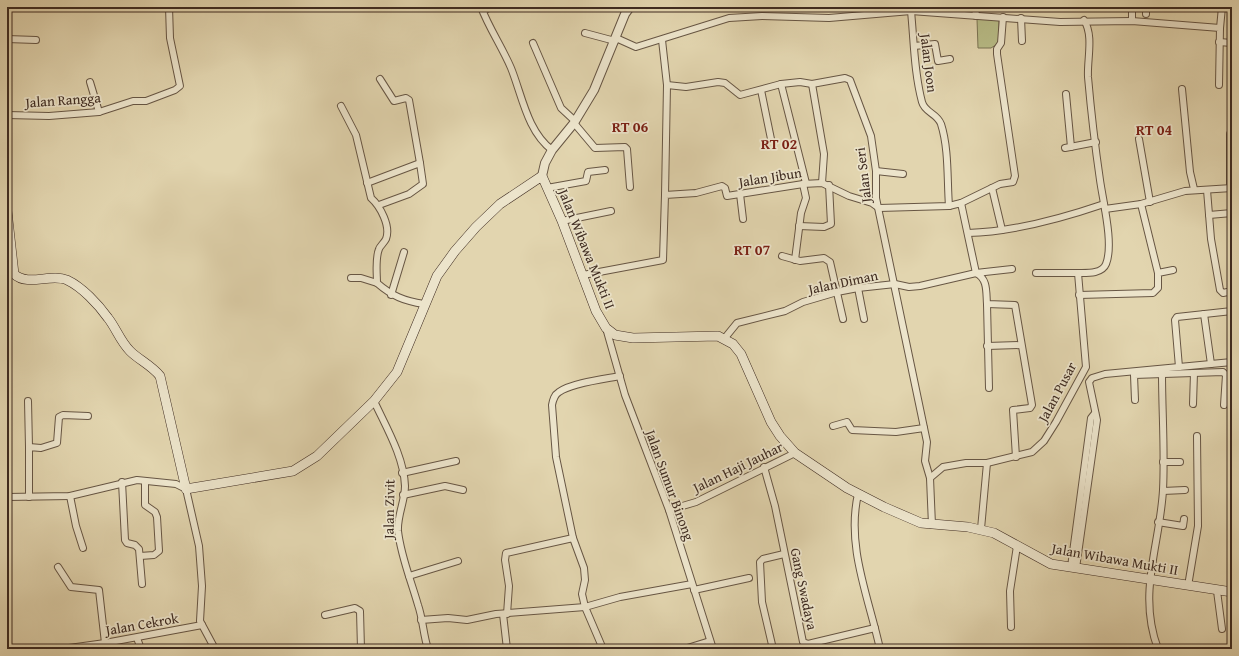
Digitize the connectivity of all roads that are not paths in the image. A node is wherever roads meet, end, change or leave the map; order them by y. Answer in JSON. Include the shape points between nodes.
{"nodes":[{"id":1,"x":169,"y":7,"type":"edge"},
{"id":2,"x":491,"y":7,"type":"edge"},
{"id":3,"x":630,"y":7,"type":"edge"},
{"id":4,"x":975,"y":7,"type":"edge"},
{"id":5,"x":1132,"y":7,"type":"edge"},
{"id":6,"x":1146,"y":7,"type":"edge"},
{"id":7,"x":1222,"y":7,"type":"edge"},
{"id":8,"x":482,"y":9,"type":"edge"},
{"id":9,"x":908,"y":10,"type":"edge"},
{"id":10,"x":1146,"y":14,"type":"dead end"},
{"id":11,"x":976,"y":16,"type":"junction"},
{"id":12,"x":1003,"y":17,"type":"junction"},
{"id":13,"x":1021,"y":18,"type":"junction"},
{"id":14,"x":1084,"y":20,"type":"junction"},
{"id":15,"x":1132,"y":20,"type":"junction"},
{"id":16,"x":1220,"y":28,"type":"junction"},
{"id":17,"x":585,"y":33,"type":"dead end"},
{"id":18,"x":7,"y":39,"type":"edge"},
{"id":19,"x":36,"y":40,"type":"dead end"},
{"id":20,"x":615,"y":40,"type":"junction"},
{"id":21,"x":662,"y":40,"type":"junction"},
{"id":22,"x":1022,"y":40,"type":"dead end"},
{"id":23,"x":1219,"y":42,"type":"junction"},
{"id":24,"x":533,"y":43,"type":"dead end"},
{"id":25,"x":1232,"y":43,"type":"edge"},
{"id":26,"x":914,"y":46,"type":"junction"},
{"id":27,"x":950,"y":59,"type":"dead end"},
{"id":28,"x":380,"y":79,"type":"dead end"},
{"id":29,"x":90,"y":82,"type":"dead end"},
{"id":30,"x":781,"y":84,"type":"junction"},
{"id":31,"x":812,"y":84,"type":"junction"},
{"id":32,"x":667,"y":85,"type":"junction"},
{"id":33,"x":1219,"y":85,"type":"dead end"},
{"id":34,"x":1182,"y":89,"type":"dead end"},
{"id":35,"x":761,"y":90,"type":"junction"},
{"id":36,"x":1066,"y":94,"type":"dead end"},
{"id":37,"x":341,"y":106,"type":"dead end"},
{"id":38,"x":99,"y":112,"type":"junction"},
{"id":39,"x":7,"y":115,"type":"edge"},
{"id":40,"x":575,"y":122,"type":"junction"},
{"id":41,"x":1232,"y":134,"type":"edge"},
{"id":42,"x":771,"y":138,"type":"dead end"},
{"id":43,"x":1138,"y":139,"type":"dead end"},
{"id":44,"x":1096,"y":142,"type":"junction"},
{"id":45,"x":552,"y":150,"type":"junction"},
{"id":46,"x":420,"y":163,"type":"junction"},
{"id":47,"x":605,"y":170,"type":"dead end"},
{"id":48,"x":876,"y":171,"type":"junction"},
{"id":49,"x":903,"y":174,"type":"dead end"},
{"id":50,"x":542,"y":176,"type":"junction"},
{"id":51,"x":368,"y":182,"type":"junction"},
{"id":52,"x":822,"y":183,"type":"junction"},
{"id":53,"x":805,"y":184,"type":"junction"},
{"id":54,"x":829,"y":185,"type":"junction"},
{"id":55,"x":630,"y":187,"type":"dead end"},
{"id":56,"x":547,"y":188,"type":"junction"},
{"id":57,"x":992,"y":188,"type":"junction"},
{"id":58,"x":1231,"y":188,"type":"edge"},
{"id":59,"x":1194,"y":190,"type":"junction"},
{"id":60,"x":1207,"y":190,"type":"junction"},
{"id":61,"x":740,"y":194,"type":"junction"},
{"id":62,"x":665,"y":195,"type":"junction"},
{"id":63,"x":1150,"y":202,"type":"junction"},
{"id":64,"x":961,"y":203,"type":"junction"},
{"id":65,"x":1141,"y":204,"type":"junction"},
{"id":66,"x":379,"y":205,"type":"junction"},
{"id":67,"x":949,"y":206,"type":"junction"},
{"id":68,"x":1105,"y":207,"type":"junction"},
{"id":69,"x":879,"y":208,"type":"junction"},
{"id":70,"x":7,"y":211,"type":"edge"},
{"id":71,"x":611,"y":211,"type":"dead end"},
{"id":72,"x":1232,"y":213,"type":"edge"},
{"id":73,"x":1209,"y":215,"type":"junction"},
{"id":74,"x":743,"y":219,"type":"dead end"},
{"id":75,"x":562,"y":221,"type":"junction"},
{"id":76,"x":799,"y":226,"type":"junction"},
{"id":77,"x":1002,"y":230,"type":"junction"},
{"id":78,"x":968,"y":233,"type":"junction"},
{"id":79,"x":404,"y":252,"type":"dead end"},
{"id":80,"x":782,"y":256,"type":"dead end"},
{"id":81,"x":795,"y":260,"type":"junction"},
{"id":82,"x":1012,"y":269,"type":"dead end"},
{"id":83,"x":1173,"y":270,"type":"dead end"},
{"id":84,"x":976,"y":273,"type":"junction"},
{"id":85,"x":1036,"y":273,"type":"dead end"},
{"id":86,"x":1078,"y":273,"type":"junction"},
{"id":87,"x":1158,"y":273,"type":"junction"},
{"id":88,"x":11,"y":274,"type":"edge"},
{"id":89,"x":583,"y":275,"type":"junction"},
{"id":90,"x":351,"y":278,"type":"dead end"},
{"id":91,"x":377,"y":283,"type":"junction"},
{"id":92,"x":895,"y":284,"type":"junction"},
{"id":93,"x":858,"y":288,"type":"junction"},
{"id":94,"x":1232,"y":291,"type":"edge"},
{"id":95,"x":837,"y":292,"type":"junction"},
{"id":96,"x":390,"y":295,"type":"junction"},
{"id":97,"x":1079,"y":295,"type":"junction"},
{"id":98,"x":424,"y":304,"type":"junction"},
{"id":99,"x":987,"y":304,"type":"junction"},
{"id":100,"x":1232,"y":311,"type":"edge"},
{"id":101,"x":1204,"y":314,"type":"junction"},
{"id":102,"x":843,"y":319,"type":"dead end"},
{"id":103,"x":864,"y":319,"type":"dead end"},
{"id":104,"x":606,"y":328,"type":"junction"},
{"id":105,"x":724,"y":339,"type":"junction"},
{"id":106,"x":1021,"y":345,"type":"junction"},
{"id":107,"x":987,"y":346,"type":"junction"},
{"id":108,"x":1232,"y":362,"type":"edge"},
{"id":109,"x":1211,"y":364,"type":"junction"},
{"id":110,"x":1179,"y":367,"type":"junction"},
{"id":111,"x":1162,"y":373,"type":"junction"},
{"id":112,"x":1194,"y":373,"type":"junction"},
{"id":113,"x":620,"y":376,"type":"junction"},
{"id":114,"x":989,"y":388,"type":"dead end"},
{"id":115,"x":1135,"y":400,"type":"dead end"},
{"id":116,"x":28,"y":401,"type":"dead end"},
{"id":117,"x":374,"y":401,"type":"junction"},
{"id":118,"x":1193,"y":404,"type":"dead end"},
{"id":119,"x":1224,"y":405,"type":"dead end"},
{"id":120,"x":88,"y":416,"type":"dead end"},
{"id":121,"x":833,"y":426,"type":"dead end"},
{"id":122,"x":924,"y":428,"type":"junction"},
{"id":123,"x":1197,"y":436,"type":"dead end"},
{"id":124,"x":29,"y":447,"type":"junction"},
{"id":125,"x":795,"y":453,"type":"junction"},
{"id":126,"x":1016,"y":457,"type":"junction"},
{"id":127,"x":456,"y":461,"type":"dead end"},
{"id":128,"x":1163,"y":462,"type":"junction"},
{"id":129,"x":1180,"y":462,"type":"dead end"},
{"id":130,"x":987,"y":463,"type":"junction"},
{"id":131,"x":764,"y":467,"type":"junction"},
{"id":132,"x":402,"y":474,"type":"junction"},
{"id":133,"x":930,"y":478,"type":"junction"},
{"id":134,"x":122,"y":482,"type":"junction"},
{"id":135,"x":145,"y":482,"type":"junction"},
{"id":136,"x":186,"y":490,"type":"junction"},
{"id":137,"x":463,"y":490,"type":"dead end"},
{"id":138,"x":1185,"y":490,"type":"dead end"},
{"id":139,"x":1163,"y":491,"type":"junction"},
{"id":140,"x":858,"y":494,"type":"junction"},
{"id":141,"x":403,"y":495,"type":"junction"},
{"id":142,"x":70,"y":496,"type":"junction"},
{"id":143,"x":7,"y":497,"type":"edge"},
{"id":144,"x":29,"y":497,"type":"junction"},
{"id":145,"x":669,"y":510,"type":"junction"},
{"id":146,"x":1184,"y":519,"type":"dead end"},
{"id":147,"x":1158,"y":522,"type":"junction"},
{"id":148,"x":932,"y":525,"type":"junction"},
{"id":149,"x":981,"y":529,"type":"junction"},
{"id":150,"x":573,"y":538,"type":"junction"},
{"id":151,"x":1017,"y":546,"type":"junction"},
{"id":152,"x":83,"y":548,"type":"dead end"},
{"id":153,"x":784,"y":554,"type":"junction"},
{"id":154,"x":140,"y":556,"type":"junction"},
{"id":155,"x":458,"y":561,"type":"dead end"},
{"id":156,"x":58,"y":567,"type":"dead end"},
{"id":157,"x":1074,"y":568,"type":"junction"},
{"id":158,"x":409,"y":576,"type":"junction"},
{"id":159,"x":749,"y":578,"type":"dead end"},
{"id":160,"x":1149,"y":580,"type":"junction"},
{"id":161,"x":142,"y":584,"type":"dead end"},
{"id":162,"x":1188,"y":586,"type":"junction"},
{"id":163,"x":693,"y":587,"type":"junction"},
{"id":164,"x":1217,"y":591,"type":"junction"},
{"id":165,"x":1232,"y":592,"type":"edge"},
{"id":166,"x":585,"y":607,"type":"junction"},
{"id":167,"x":505,"y":614,"type":"junction"},
{"id":168,"x":325,"y":615,"type":"dead end"},
{"id":169,"x":421,"y":620,"type":"junction"},
{"id":170,"x":202,"y":625,"type":"junction"},
{"id":171,"x":1011,"y":626,"type":"dead end"},
{"id":172,"x":875,"y":628,"type":"junction"},
{"id":173,"x":1222,"y":629,"type":"dead end"},
{"id":174,"x":137,"y":638,"type":"junction"},
{"id":175,"x":710,"y":641,"type":"junction"},
{"id":176,"x":105,"y":644,"type":"junction"},
{"id":177,"x":62,"y":649,"type":"edge"},
{"id":178,"x":141,"y":649,"type":"edge"},
{"id":179,"x":215,"y":649,"type":"edge"},
{"id":180,"x":361,"y":649,"type":"edge"},
{"id":181,"x":428,"y":649,"type":"edge"},
{"id":182,"x":507,"y":649,"type":"edge"},
{"id":183,"x":603,"y":649,"type":"edge"},
{"id":184,"x":684,"y":649,"type":"edge"},
{"id":185,"x":713,"y":649,"type":"edge"},
{"id":186,"x":773,"y":649,"type":"edge"},
{"id":187,"x":880,"y":649,"type":"edge"},
{"id":188,"x":1158,"y":649,"type":"edge"}],
"edges":[{"from":1,"to":38,"type":"street","name":"Jalan Rangga","via":[[170,38],[180,86],[146,101],[133,101]]},
{"from":2,"to":8,"type":"street"},
{"from":3,"to":20,"type":"street"},
{"from":4,"to":11,"type":"street"},
{"from":5,"to":15,"type":"street"},
{"from":6,"to":10,"type":"street"},
{"from":7,"to":16,"type":"street"},
{"from":8,"to":45,"type":"street","via":[[511,68],[528,116],[540,139]]},
{"from":9,"to":11,"type":"street"},
{"from":9,"to":21,"type":"street","via":[[829,18],[729,18]]},
{"from":9,"to":26,"type":"street","name":"Jalan Joon"},
{"from":11,"to":12,"type":"street"},
{"from":12,"to":13,"type":"street"},
{"from":12,"to":57,"type":"street","via":[[1001,43],[997,54],[1015,176],[1013,182]]},
{"from":13,"to":14,"type":"street","via":[[1060,22]]},
{"from":13,"to":22,"type":"street"},
{"from":14,"to":15,"type":"street"},
{"from":14,"to":44,"type":"street","via":[[1089,32],[1088,69]]},
{"from":15,"to":16,"type":"street"},
{"from":16,"to":23,"type":"street"},
{"from":17,"to":20,"type":"street"},
{"from":18,"to":19,"type":"street"},
{"from":20,"to":21,"type":"street","via":[[636,47]]},
{"from":20,"to":40,"type":"street","via":[[594,90]]},
{"from":21,"to":32,"type":"street"},
{"from":23,"to":25,"type":"street"},
{"from":23,"to":33,"type":"street"},
{"from":24,"to":40,"type":"street","via":[[561,108]]},
{"from":26,"to":27,"type":"street","via":[[935,44],[938,61]]},
{"from":26,"to":67,"type":"street","name":"Jalan Joon","via":[[922,104],[941,125],[946,152]]},
{"from":28,"to":46,"type":"street","via":[[394,101],[406,98],[409,100]]},
{"from":29,"to":38,"type":"street"},
{"from":30,"to":31,"type":"street","name":"Jalan Seri"},
{"from":30,"to":35,"type":"street","name":"Jalan Seri"},
{"from":30,"to":53,"type":"street"},
{"from":31,"to":48,"type":"street","name":"Jalan Seri","via":[[845,78],[850,80],[870,136]]},
{"from":31,"to":52,"type":"street","via":[[824,154]]},
{"from":32,"to":35,"type":"street","name":"Jalan Seri","via":[[686,87],[718,82],[725,83],[740,95]]},
{"from":32,"to":62,"type":"street"},
{"from":34,"to":59,"type":"street"},
{"from":35,"to":42,"type":"street"},
{"from":36,"to":44,"type":"street","via":[[1068,148]]},
{"from":37,"to":51,"type":"street","via":[[356,135]]},
{"from":38,"to":39,"type":"street","name":"Jalan Rangga","via":[[49,116]]},
{"from":40,"to":45,"type":"street"},
{"from":40,"to":55,"type":"street","via":[[596,148],[627,149]]},
{"from":41,"to":58,"type":"street"},
{"from":43,"to":63,"type":"street"},
{"from":44,"to":68,"type":"street"},
{"from":45,"to":50,"type":"street"},
{"from":46,"to":51,"type":"street"},
{"from":46,"to":66,"type":"street","via":[[423,184],[409,194]]},
{"from":47,"to":56,"type":"street","via":[[588,172],[586,181]]},
{"from":48,"to":49,"type":"street"},
{"from":48,"to":69,"type":"street","name":"Jalan Seri","via":[[876,198]]},
{"from":50,"to":56,"type":"main road","name":"Jalan Wibawa Mukti II"},
{"from":50,"to":98,"type":"main road","via":[[500,204],[476,227],[437,276]]},
{"from":51,"to":66,"type":"street","via":[[371,198]]},
{"from":52,"to":53,"type":"street","name":"Jalan Jibun"},
{"from":52,"to":54,"type":"street","name":"Jalan Jibun"},
{"from":53,"to":61,"type":"street","name":"Jalan Jibun"},
{"from":53,"to":76,"type":"street","via":[[806,198]]},
{"from":54,"to":69,"type":"street","name":"Jalan Jibun"},
{"from":54,"to":76,"type":"street","via":[[831,224],[824,227]]},
{"from":56,"to":75,"type":"main road","name":"Jalan Wibawa Mukti II"},
{"from":57,"to":64,"type":"street"},
{"from":57,"to":77,"type":"street"},
{"from":58,"to":60,"type":"street"},
{"from":59,"to":60,"type":"street"},
{"from":59,"to":63,"type":"street"},
{"from":60,"to":73,"type":"street"},
{"from":61,"to":62,"type":"street","name":"Jalan Jibun","via":[[727,196],[722,186]]},
{"from":61,"to":74,"type":"street"},
{"from":62,"to":89,"type":"street","via":[[663,260]]},
{"from":63,"to":65,"type":"street"},
{"from":64,"to":67,"type":"street"},
{"from":64,"to":78,"type":"street"},
{"from":65,"to":68,"type":"street"},
{"from":65,"to":87,"type":"street"},
{"from":66,"to":91,"type":"street","via":[[387,235],[379,249]]},
{"from":67,"to":69,"type":"street"},
{"from":68,"to":77,"type":"street"},
{"from":68,"to":86,"type":"street","via":[[1108,250],[1106,266],[1094,272]]},
{"from":69,"to":92,"type":"street","name":"Jalan Seri"},
{"from":70,"to":88,"type":"main road"},
{"from":71,"to":75,"type":"street"},
{"from":72,"to":73,"type":"street"},
{"from":73,"to":94,"type":"street","via":[[1220,290],[1223,293]]},
{"from":75,"to":89,"type":"main road","name":"Jalan Wibawa Mukti II"},
{"from":76,"to":81,"type":"street"},
{"from":77,"to":78,"type":"street"},
{"from":78,"to":84,"type":"street"},
{"from":79,"to":96,"type":"street"},
{"from":80,"to":81,"type":"street"},
{"from":81,"to":95,"type":"street","via":[[824,258],[830,262]]},
{"from":82,"to":84,"type":"street","name":"Jalan Diman"},
{"from":83,"to":87,"type":"street"},
{"from":84,"to":92,"type":"street","name":"Jalan Diman","via":[[920,286]]},
{"from":84,"to":99,"type":"street","via":[[986,282]]},
{"from":85,"to":86,"type":"street"},
{"from":86,"to":97,"type":"street","name":"Jalan Pusar"},
{"from":87,"to":97,"type":"street","via":[[1158,288],[1153,293]]},
{"from":88,"to":136,"type":"main road","via":[[25,280],[58,277],[68,280],[108,318],[131,352],[160,376]]},
{"from":89,"to":104,"type":"main road","name":"Jalan Wibawa Mukti II","via":[[596,311]]},
{"from":90,"to":91,"type":"street"},
{"from":91,"to":96,"type":"street"},
{"from":92,"to":93,"type":"street","name":"Jalan Diman"},
{"from":92,"to":122,"type":"street","name":"Jalan Seri"},
{"from":93,"to":95,"type":"street","name":"Jalan Diman"},
{"from":93,"to":103,"type":"street"},
{"from":95,"to":102,"type":"street"},
{"from":95,"to":105,"type":"street","name":"Jalan Diman","via":[[737,323]]},
{"from":96,"to":98,"type":"street"},
{"from":97,"to":126,"type":"street","name":"Jalan Pusar","via":[[1086,366],[1044,441],[1032,452]]},
{"from":98,"to":117,"type":"main road","via":[[397,372]]},
{"from":99,"to":106,"type":"street","via":[[1015,305]]},
{"from":99,"to":107,"type":"street"},
{"from":100,"to":101,"type":"street"},
{"from":101,"to":109,"type":"street"},
{"from":101,"to":110,"type":"street","via":[[1177,317],[1175,320]]},
{"from":104,"to":105,"type":"main road","name":"Jalan Wibawa Mukti II","via":[[615,335],[634,338],[718,336]]},
{"from":104,"to":113,"type":"street","name":"Jalan Sumur Binong"},
{"from":105,"to":125,"type":"main road","name":"Jalan Wibawa Mukti II","via":[[733,344],[741,354],[771,422]]},
{"from":106,"to":107,"type":"street"},
{"from":106,"to":126,"type":"street","via":[[1032,405],[1030,408],[1013,410]]},
{"from":107,"to":114,"type":"street"},
{"from":108,"to":109,"type":"street"},
{"from":109,"to":110,"type":"street"},
{"from":110,"to":157,"type":"street","via":[[1105,374],[1092,378],[1089,382],[1095,413],[1091,418],[1093,428]]},
{"from":111,"to":112,"type":"street"},
{"from":111,"to":115,"type":"street","via":[[1134,375]]},
{"from":111,"to":128,"type":"street"},
{"from":112,"to":118,"type":"street"},
{"from":112,"to":119,"type":"street","via":[[1223,372],[1226,375]]},
{"from":113,"to":145,"type":"street","name":"Jalan Sumur Binong"},
{"from":113,"to":150,"type":"street","via":[[558,392],[553,399],[556,457]]},
{"from":116,"to":124,"type":"street"},
{"from":117,"to":132,"type":"street","name":"Jalan Zivit","via":[[395,447]]},
{"from":117,"to":136,"type":"main road","via":[[317,456],[293,471]]},
{"from":120,"to":124,"type":"street","via":[[59,417],[57,443],[41,448]]},
{"from":121,"to":122,"type":"street","via":[[847,422],[852,430],[896,432]]},
{"from":122,"to":133,"type":"street","name":"Jalan Seri","via":[[927,442],[925,461]]},
{"from":123,"to":162,"type":"street","via":[[1198,526]]},
{"from":124,"to":144,"type":"street"},
{"from":125,"to":131,"type":"street","name":"Jalan Haji Jauhar"},
{"from":125,"to":140,"type":"main road","name":"Jalan Wibawa Mukti II"},
{"from":126,"to":130,"type":"street","name":"Jalan Pusar"},
{"from":127,"to":132,"type":"street"},
{"from":128,"to":129,"type":"street"},
{"from":128,"to":139,"type":"street"},
{"from":130,"to":133,"type":"street","name":"Jalan Pusar","via":[[966,462],[944,466]]},
{"from":130,"to":149,"type":"street"},
{"from":131,"to":145,"type":"street","name":"Jalan Haji Jauhar","via":[[696,502]]},
{"from":131,"to":153,"type":"street","name":"Gang Swadaya"},
{"from":132,"to":141,"type":"street","name":"Jalan Zivit","via":[[405,487]]},
{"from":133,"to":148,"type":"street"},
{"from":134,"to":135,"type":"street"},
{"from":134,"to":142,"type":"street"},
{"from":134,"to":154,"type":"street","via":[[125,540],[137,546]]},
{"from":135,"to":136,"type":"street","via":[[176,484]]},
{"from":135,"to":154,"type":"street","via":[[145,505],[155,512],[157,517],[159,551],[154,555]]},
{"from":136,"to":170,"type":"street","via":[[199,546]]},
{"from":137,"to":141,"type":"street","via":[[445,486]]},
{"from":138,"to":139,"type":"street"},
{"from":139,"to":147,"type":"street"},
{"from":140,"to":148,"type":"main road","name":"Jalan Wibawa Mukti II","via":[[921,523]]},
{"from":140,"to":172,"type":"street","via":[[854,522],[859,571]]},
{"from":141,"to":158,"type":"street","name":"Jalan Zivit","via":[[398,530]]},
{"from":142,"to":144,"type":"street"},
{"from":142,"to":152,"type":"street"},
{"from":143,"to":144,"type":"street"},
{"from":145,"to":163,"type":"street","name":"Jalan Sumur Binong"},
{"from":146,"to":147,"type":"street","via":[[1183,529]]},
{"from":147,"to":160,"type":"street"},
{"from":148,"to":149,"type":"main road","name":"Jalan Wibawa Mukti II"},
{"from":149,"to":151,"type":"main road","name":"Jalan Wibawa Mukti II"},
{"from":150,"to":166,"type":"street","via":[[584,568],[582,594]]},
{"from":150,"to":167,"type":"street","via":[[506,553],[509,586]]},
{"from":151,"to":157,"type":"main road","name":"Jalan Wibawa Mukti II","via":[[1052,564]]},
{"from":151,"to":171,"type":"street","via":[[1010,591]]},
{"from":153,"to":172,"type":"street","name":"Gang Swadaya","via":[[798,623],[805,644]]},
{"from":153,"to":186,"type":"street","via":[[760,562],[762,602]]},
{"from":154,"to":161,"type":"street"},
{"from":155,"to":158,"type":"street"},
{"from":156,"to":176,"type":"street","via":[[71,587],[99,590]]},
{"from":157,"to":160,"type":"main road","name":"Jalan Wibawa Mukti II"},
{"from":158,"to":169,"type":"street","name":"Jalan Zivit"},
{"from":159,"to":163,"type":"street"},
{"from":160,"to":162,"type":"main road","name":"Jalan Wibawa Mukti II"},
{"from":160,"to":188,"type":"street","via":[[1149,612],[1152,633]]},
{"from":162,"to":164,"type":"main road","name":"Jalan Wibawa Mukti II"},
{"from":163,"to":166,"type":"street","via":[[620,597]]},
{"from":163,"to":175,"type":"street","name":"Jalan Sumur Binong"},
{"from":164,"to":165,"type":"main road","name":"Jalan Wibawa Mukti II"},
{"from":164,"to":173,"type":"street"},
{"from":166,"to":167,"type":"street"},
{"from":166,"to":183,"type":"street"},
{"from":167,"to":169,"type":"street","via":[[467,620]]},
{"from":167,"to":182,"type":"street"},
{"from":168,"to":180,"type":"street","via":[[355,608],[360,611]]},
{"from":169,"to":181,"type":"street","name":"Jalan Zivit"},
{"from":170,"to":174,"type":"street","name":"Jalan Cekrok"},
{"from":170,"to":179,"type":"street"},
{"from":172,"to":187,"type":"street"},
{"from":174,"to":176,"type":"street","name":"Jalan Cekrok"},
{"from":174,"to":178,"type":"street"},
{"from":175,"to":184,"type":"street"},
{"from":175,"to":185,"type":"street","name":"Jalan Sumur Binong"},
{"from":176,"to":177,"type":"street","name":"Jalan Cekrok"}]}
